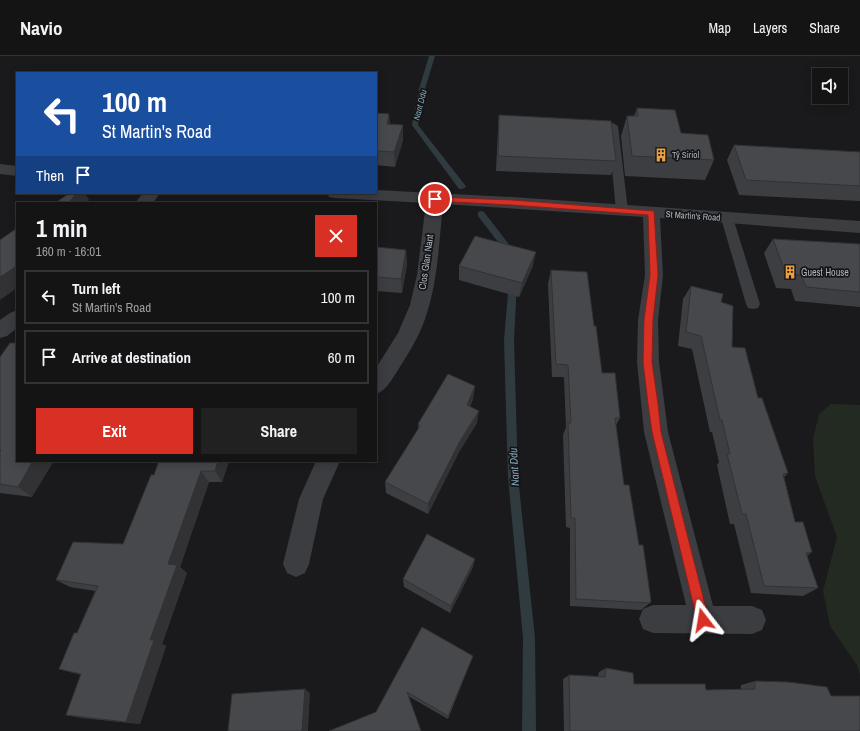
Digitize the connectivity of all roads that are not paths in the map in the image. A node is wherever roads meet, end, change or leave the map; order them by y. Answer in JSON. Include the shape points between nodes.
{"nodes":[{"id":1,"x":613,"y":126,"type":"edge"},
{"id":2,"x":0,"y":169,"type":"edge"},
{"id":3,"x":16,"y":171,"type":"edge"},
{"id":4,"x":151,"y":194,"type":"edge"},
{"id":5,"x":352,"y":194,"type":"edge"},
{"id":6,"x":435,"y":199,"type":"junction"},
{"id":7,"x":145,"y":202,"type":"edge"},
{"id":8,"x":622,"y":211,"type":"junction"},
{"id":9,"x":651,"y":213,"type":"junction"},
{"id":10,"x":727,"y":218,"type":"junction"},
{"id":11,"x":860,"y":227,"type":"edge"},
{"id":12,"x":753,"y":304,"type":"dead end"},
{"id":13,"x":16,"y":319,"type":"edge"},
{"id":14,"x":0,"y":330,"type":"edge"},
{"id":15,"x":377,"y":384,"type":"edge"},
{"id":16,"x":328,"y":462,"type":"edge"},
{"id":17,"x":296,"y":564,"type":"dead end"},
{"id":18,"x":653,"y":619,"type":"dead end"},
{"id":19,"x":703,"y":620,"type":"junction"},
{"id":20,"x":752,"y":620,"type":"dead end"}],
"edges":[{"from":1,"to":8,"type":"lane"},
{"from":2,"to":3,"type":"street"},
{"from":4,"to":7,"type":"street"},
{"from":5,"to":6,"type":"street","name":"St Martin's Road"},
{"from":6,"to":8,"type":"street","name":"St Martin's Road"},
{"from":6,"to":15,"type":"street","name":"Clos Glan Nant","via":[[425,283],[414,320],[399,351]]},
{"from":8,"to":9,"type":"street","name":"St Martin's Road"},
{"from":9,"to":10,"type":"street","name":"St Martin's Road"},
{"from":9,"to":19,"type":"street","via":[[654,275],[648,320],[648,362],[656,432]]},
{"from":10,"to":11,"type":"street","name":"St Martin's Road"},
{"from":10,"to":12,"type":"lane"},
{"from":13,"to":14,"type":"street"},
{"from":16,"to":17,"type":"street","via":[[311,499]]},
{"from":18,"to":19,"type":"street"},
{"from":19,"to":20,"type":"street"}]}
